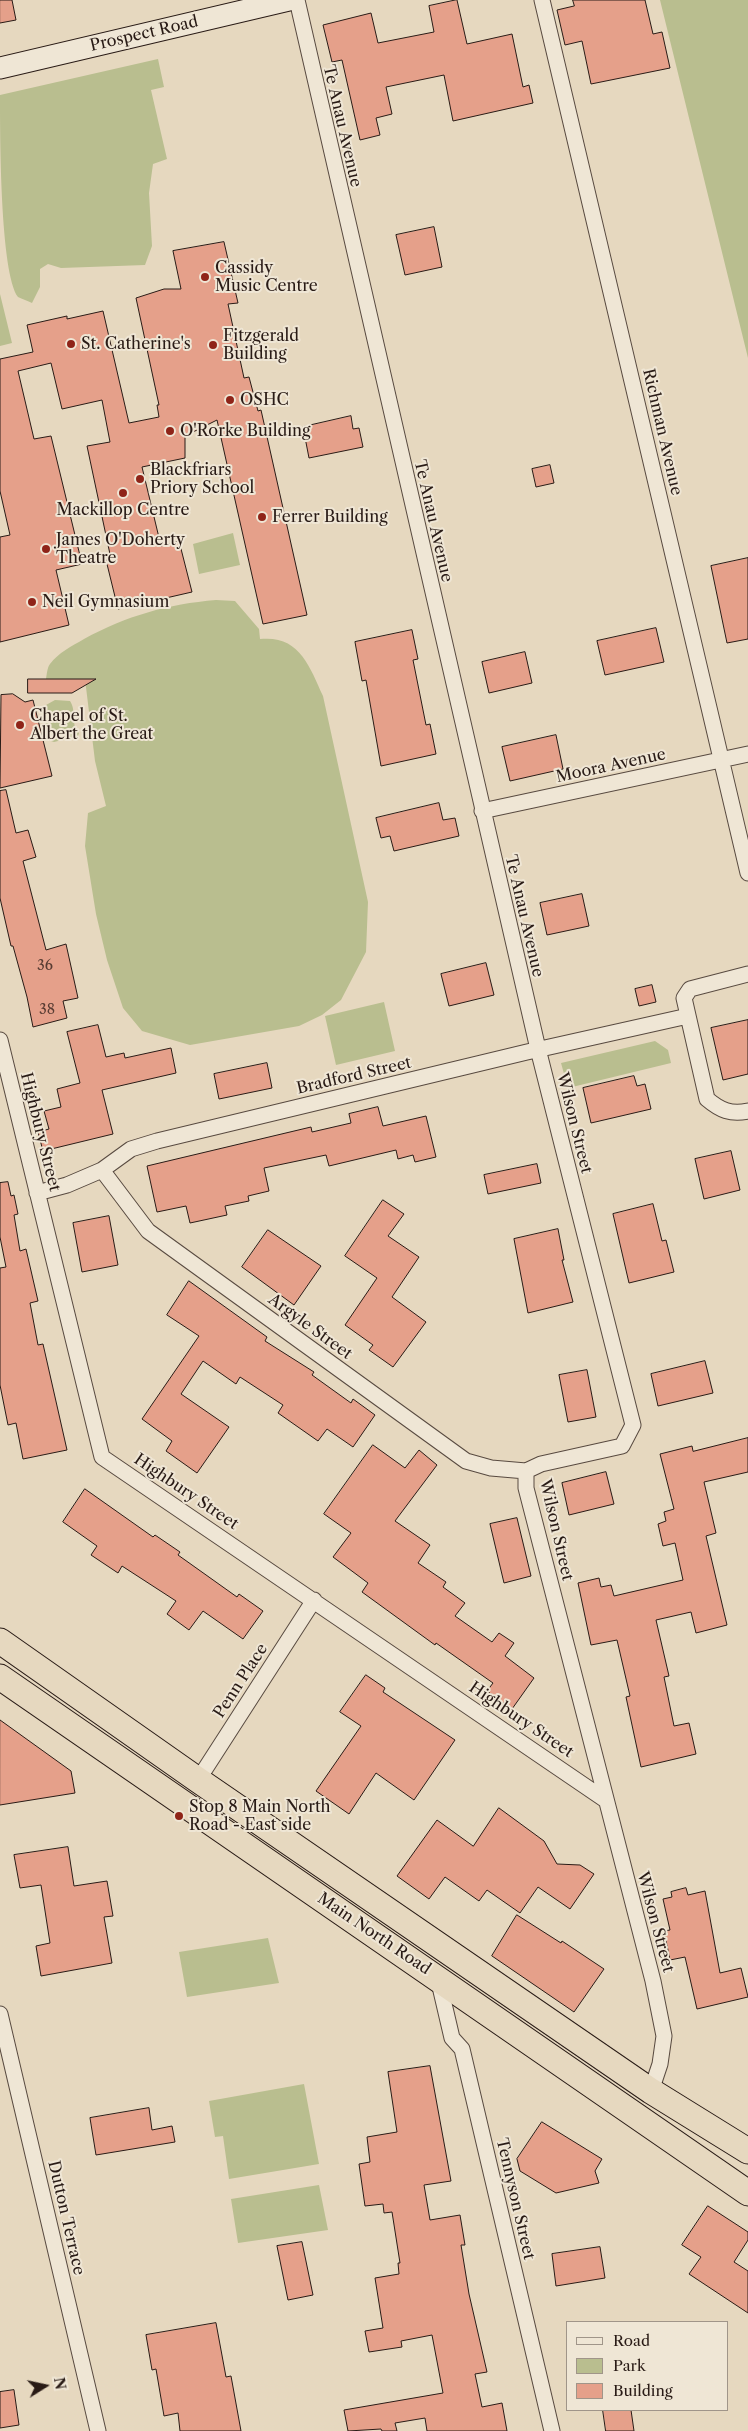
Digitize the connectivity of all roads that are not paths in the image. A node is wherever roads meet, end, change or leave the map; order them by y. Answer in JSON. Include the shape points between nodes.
{"nodes":[{"id":1,"x":289,"y":0,"type":"edge"},
{"id":2,"x":296,"y":0,"type":"edge"},
{"id":3,"x":542,"y":0,"type":"edge"},
{"id":4,"x":0,"y":68,"type":"edge"},
{"id":5,"x":748,"y":754,"type":"edge"},
{"id":6,"x":722,"y":760,"type":"junction"},
{"id":7,"x":482,"y":811,"type":"junction"},
{"id":8,"x":748,"y":873,"type":"edge"},
{"id":9,"x":748,"y":974,"type":"edge"},
{"id":10,"x":688,"y":1016,"type":"junction"},
{"id":11,"x":0,"y":1040,"type":"edge"},
{"id":12,"x":538,"y":1050,"type":"junction"},
{"id":13,"x":748,"y":1111,"type":"edge"},
{"id":14,"x":102,"y":1170,"type":"junction"},
{"id":15,"x":37,"y":1193,"type":"junction"},
{"id":16,"x":526,"y":1471,"type":"junction"},
{"id":17,"x":314,"y":1600,"type":"junction"},
{"id":18,"x":0,"y":1641,"type":"edge"},
{"id":19,"x":0,"y":1677,"type":"edge"},
{"id":20,"x":198,"y":1780,"type":"junction"},
{"id":21,"x":604,"y":1799,"type":"junction"},
{"id":22,"x":181,"y":1804,"type":"junction"},
{"id":23,"x":438,"y":1978,"type":"junction"},
{"id":24,"x":0,"y":2014,"type":"edge"},
{"id":25,"x":651,"y":2091,"type":"junction"},
{"id":26,"x":746,"y":2150,"type":"edge"},
{"id":27,"x":748,"y":2193,"type":"edge"},
{"id":28,"x":98,"y":2431,"type":"edge"},
{"id":29,"x":552,"y":2431,"type":"edge"}],
"edges":[{"from":1,"to":4,"type":"main road","name":"Prospect Road"},
{"from":2,"to":7,"type":"street","name":"Te Anau Avenue"},
{"from":3,"to":6,"type":"street","name":"Richman Avenue"},
{"from":5,"to":6,"type":"street","name":"Moora Avenue"},
{"from":6,"to":7,"type":"street","name":"Moora Avenue"},
{"from":6,"to":8,"type":"street","name":"Richman Avenue"},
{"from":7,"to":12,"type":"street","name":"Te Anau Avenue"},
{"from":9,"to":10,"type":"street","via":[[690,989],[684,998]]},
{"from":10,"to":12,"type":"street","name":"Bradford Street"},
{"from":10,"to":13,"type":"street","via":[[707,1099],[720,1110]]},
{"from":11,"to":15,"type":"street","name":"Highbury Street"},
{"from":12,"to":14,"type":"street","name":"Bradford Street","via":[[157,1141],[131,1149]]},
{"from":12,"to":16,"type":"street","name":"Wilson Street","via":[[633,1425],[622,1446],[541,1464]]},
{"from":14,"to":15,"type":"street","name":"Bradford Street"},
{"from":14,"to":16,"type":"street","name":"Argyle Street","via":[[148,1231],[466,1461],[491,1468]]},
{"from":15,"to":17,"type":"street","name":"Highbury Street","via":[[102,1457]]},
{"from":16,"to":21,"type":"street","name":"Wilson Street","via":[[526,1488]]},
{"from":17,"to":20,"type":"street","name":"Penn Place"},
{"from":17,"to":21,"type":"street","name":"Highbury Street"},
{"from":18,"to":20,"type":"highway","name":"Main North Road"},
{"from":19,"to":22,"type":"highway","name":"Main North Road"},
{"from":20,"to":22,"type":"highway"},
{"from":20,"to":25,"type":"highway","name":"Main North Road"},
{"from":21,"to":25,"type":"street","name":"Wilson Street","via":[[653,1981],[664,2036],[660,2064]]},
{"from":22,"to":23,"type":"highway","name":"Main North Road"},
{"from":23,"to":27,"type":"highway","name":"Main North Road"},
{"from":23,"to":29,"type":"street","name":"Tennyson Street","via":[[452,2038],[462,2049]]},
{"from":24,"to":28,"type":"street","name":"Dutton Terrace"},
{"from":25,"to":26,"type":"highway","name":"Main North Road"}]}
